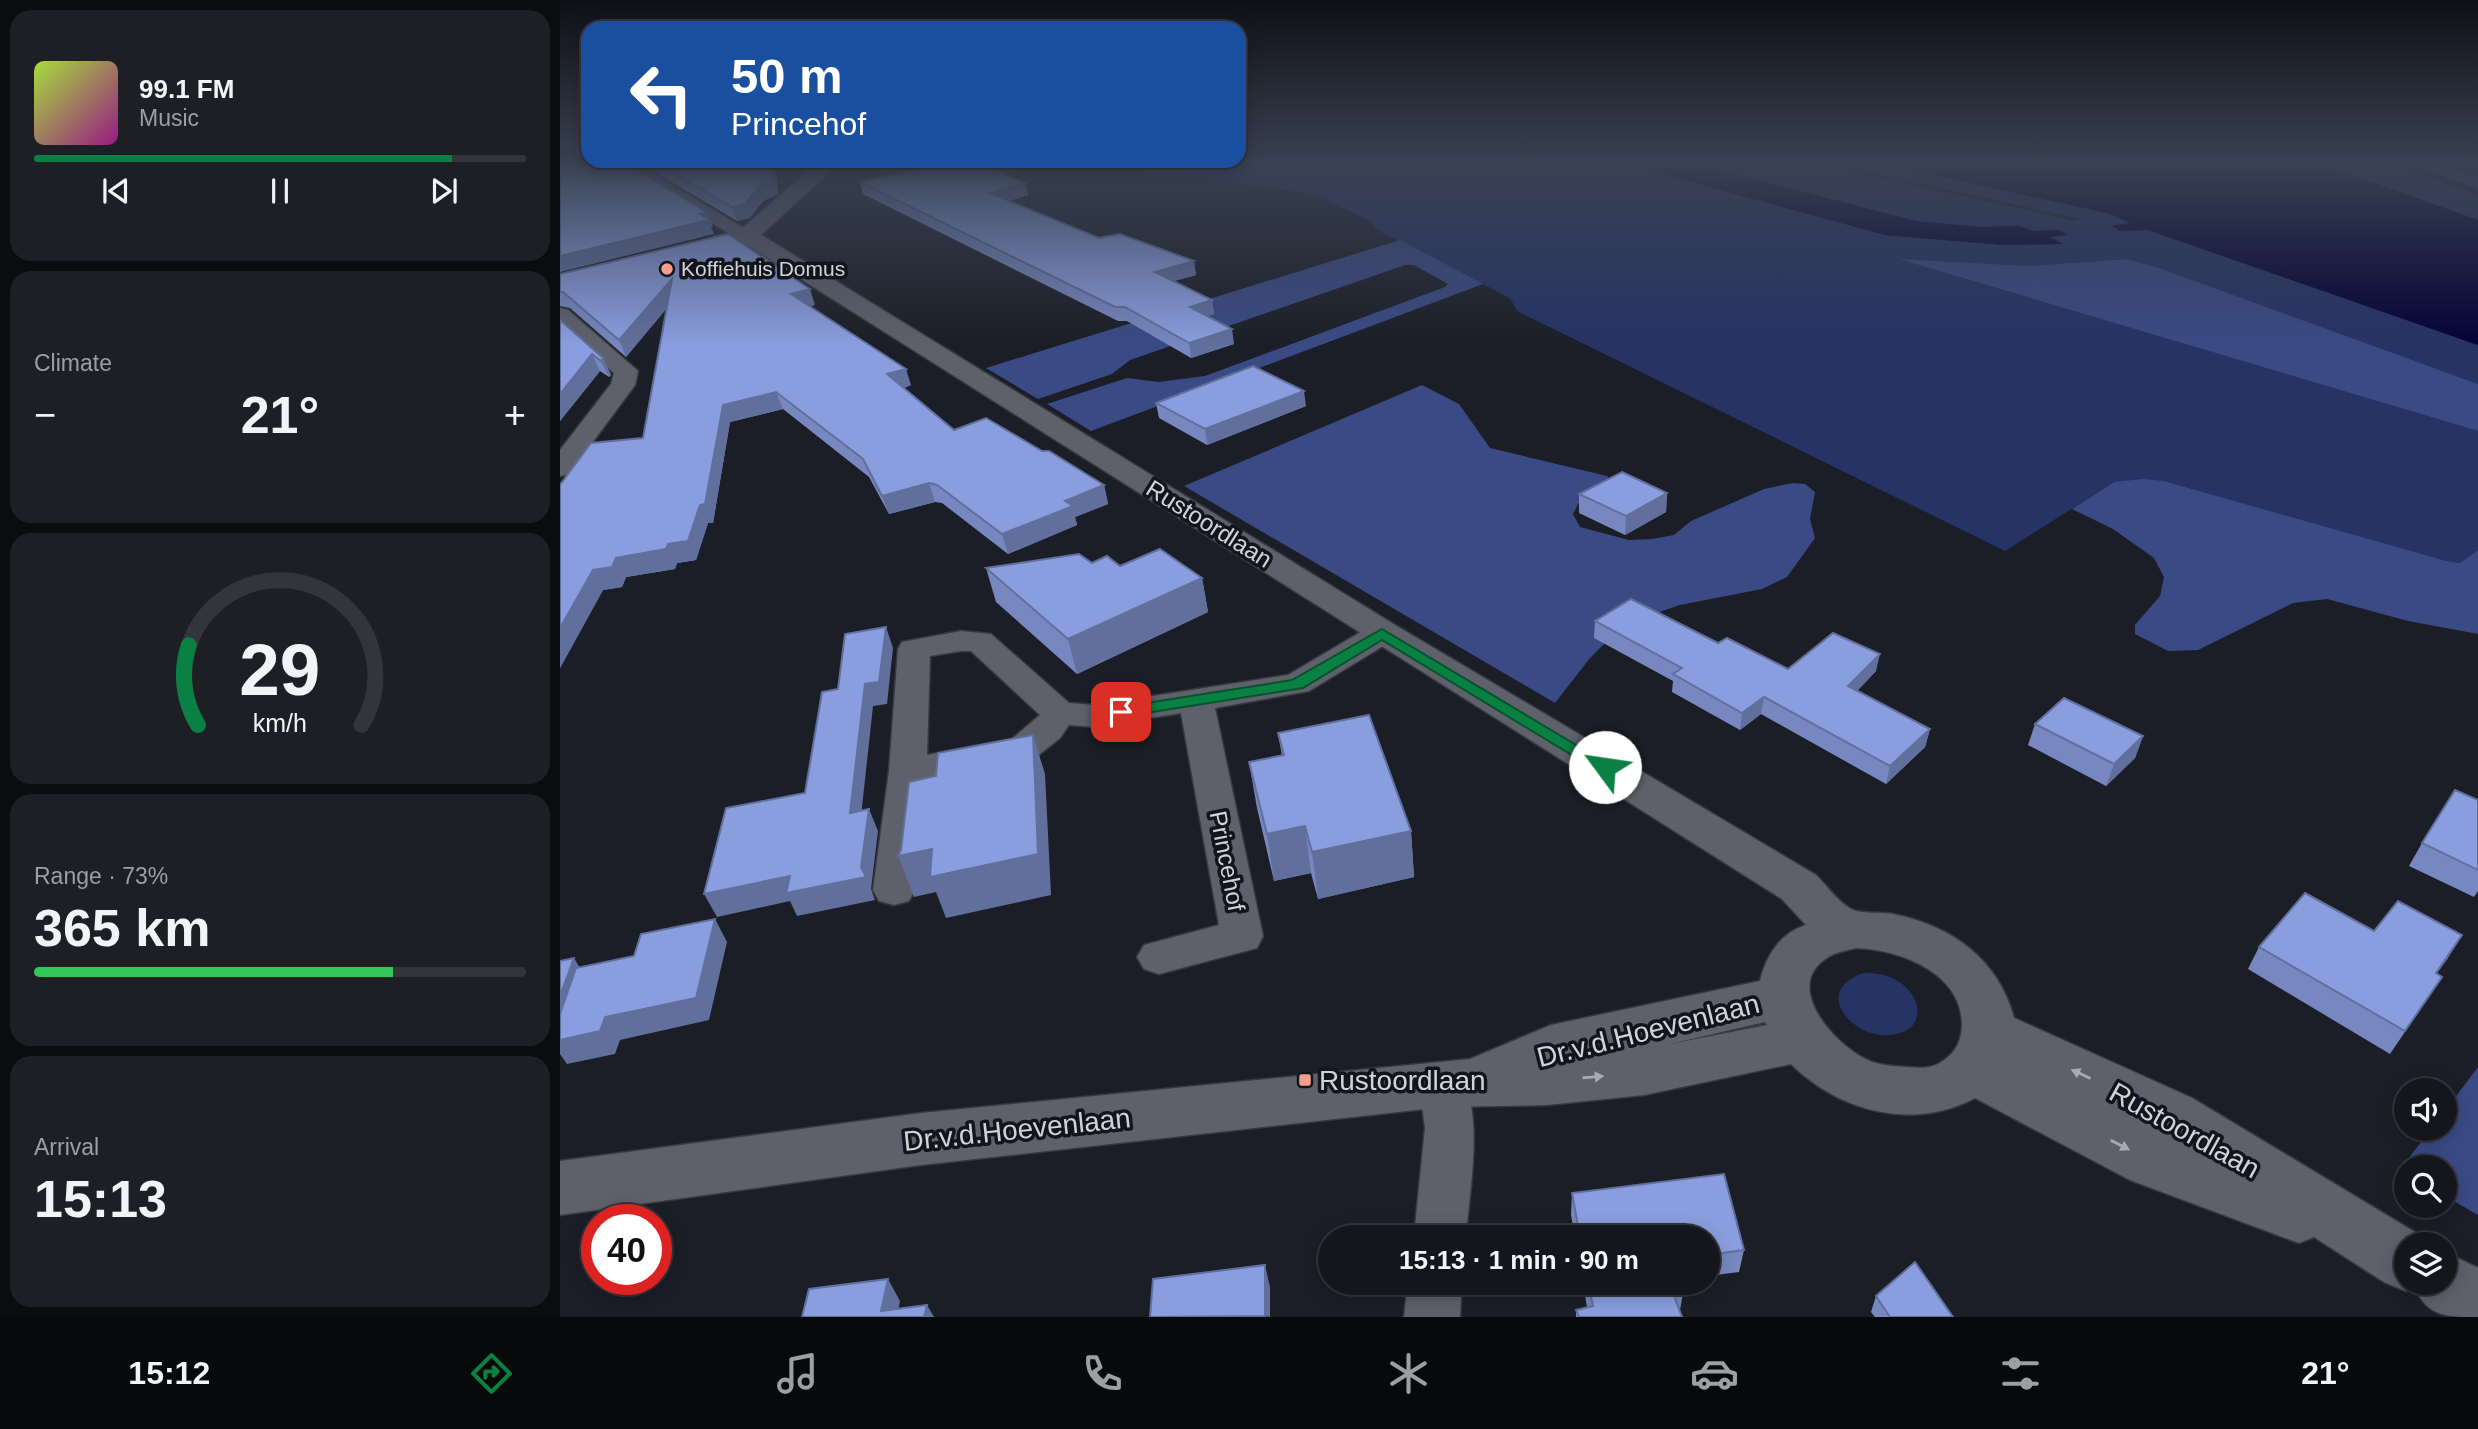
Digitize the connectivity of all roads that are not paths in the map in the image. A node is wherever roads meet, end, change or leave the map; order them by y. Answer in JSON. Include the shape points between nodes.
{"nodes":[{"id":1,"x":725,"y":223,"type":"edge"},
{"id":2,"x":761,"y":223,"type":"edge"},
{"id":3,"x":747,"y":236,"type":"junction"},
{"id":4,"x":694,"y":249,"type":"edge"},
{"id":5,"x":560,"y":315,"type":"edge"},
{"id":6,"x":560,"y":468,"type":"edge"},
{"id":7,"x":1382,"y":633,"type":"junction"},
{"id":8,"x":1196,"y":701,"type":"junction"},
{"id":9,"x":1059,"y":713,"type":"junction"},
{"id":10,"x":908,"y":771,"type":"junction"},
{"id":11,"x":894,"y":890,"type":"dead end"},
{"id":12,"x":1842,"y":931,"type":"junction"},
{"id":13,"x":1159,"y":957,"type":"dead end"},
{"id":14,"x":1792,"y":1019,"type":"junction"},
{"id":15,"x":1980,"y":1050,"type":"junction"},
{"id":16,"x":1460,"y":1082,"type":"junction"},
{"id":17,"x":560,"y":1188,"type":"edge"},
{"id":18,"x":1441,"y":1225,"type":"edge"},
{"id":19,"x":2390,"y":1252,"type":"edge"},
{"id":20,"x":2457,"y":1290,"type":"edge"},
{"id":21,"x":1434,"y":1295,"type":"edge"},
{"id":22,"x":2478,"y":1302,"type":"edge"},
{"id":23,"x":1432,"y":1317,"type":"edge"}],
"edges":[{"from":1,"to":3,"type":"street"},
{"from":2,"to":3,"type":"street"},
{"from":3,"to":4,"type":"street"},
{"from":3,"to":7,"type":"street","name":"Rustoordlaan"},
{"from":5,"to":6,"type":"street","via":[[625,371],[623,385]]},
{"from":7,"to":8,"type":"street","via":[[1297,684]]},
{"from":7,"to":12,"type":"street","name":"Rustoordlaan","via":[[1799,887]]},
{"from":8,"to":9,"type":"street","via":[[1095,716]]},
{"from":8,"to":13,"type":"street","name":"Princehof","via":[[1242,936]]},
{"from":9,"to":10,"type":"street","via":[[1047,730],[1023,749]]},
{"from":9,"to":10,"type":"street","via":[[979,641],[914,649]]},
{"from":10,"to":11,"type":"street"},
{"from":12,"to":14,"type":"street","via":[[1816,940],[1797,955],[1786,974]]},
{"from":12,"to":15,"type":"street","via":[[1901,934],[1946,956],[1984,1003]]},
{"from":14,"to":15,"type":"street","via":[[1811,1053],[1838,1073],[1886,1091],[1950,1085]]},
{"from":14,"to":16,"type":"street","name":"Dr.v.d.Hoevenlaan","via":[[1644,1072],[1547,1081]]},
{"from":15,"to":19,"type":"street","name":"Rustoordlaan","via":[[2151,1161]]},
{"from":16,"to":17,"type":"street","name":"Dr.v.d.Hoevenlaan","via":[[921,1139]]},
{"from":16,"to":18,"type":"street","via":[[1450,1128]]},
{"from":20,"to":22,"type":"street"},
{"from":21,"to":23,"type":"street"}]}
